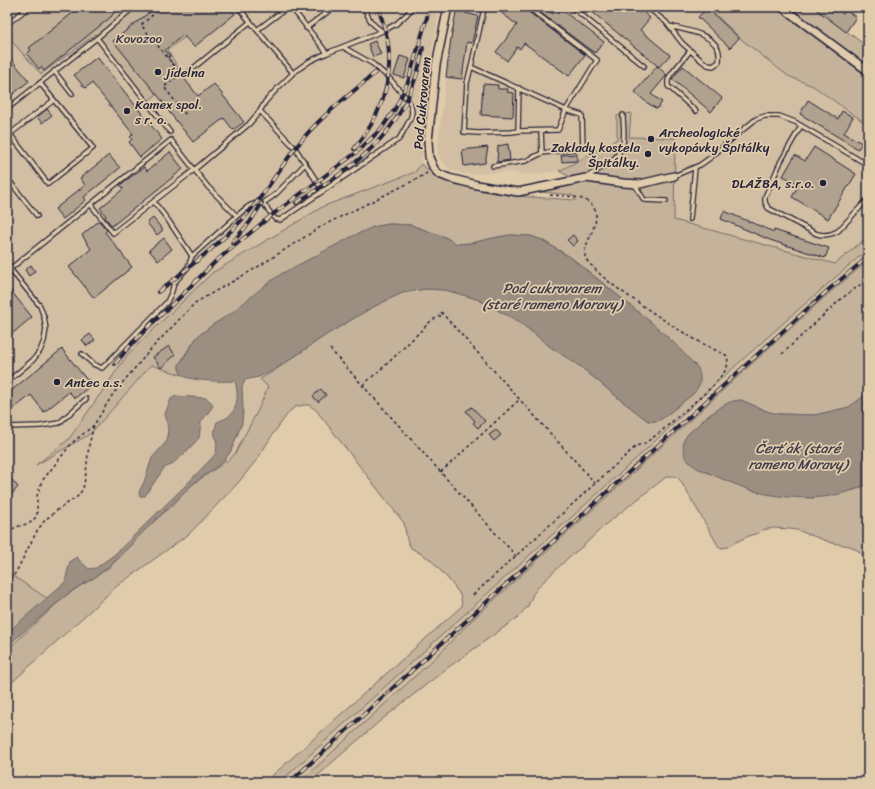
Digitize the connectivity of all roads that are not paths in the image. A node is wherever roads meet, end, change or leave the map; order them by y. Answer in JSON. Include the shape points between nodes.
{"nodes":[{"id":1,"x":29,"y":7,"type":"edge"},
{"id":2,"x":134,"y":7,"type":"edge"},
{"id":3,"x":238,"y":7,"type":"edge"},
{"id":4,"x":288,"y":7,"type":"edge"},
{"id":5,"x":291,"y":7,"type":"edge"},
{"id":6,"x":334,"y":7,"type":"edge"},
{"id":7,"x":364,"y":7,"type":"edge"},
{"id":8,"x":413,"y":7,"type":"edge"},
{"id":9,"x":448,"y":7,"type":"edge"},
{"id":10,"x":482,"y":7,"type":"edge"},
{"id":11,"x":528,"y":7,"type":"edge"},
{"id":12,"x":572,"y":7,"type":"edge"},
{"id":13,"x":647,"y":7,"type":"edge"},
{"id":14,"x":782,"y":7,"type":"edge"},
{"id":15,"x":250,"y":22,"type":"junction"},
{"id":16,"x":7,"y":24,"type":"edge"},
{"id":17,"x":669,"y":26,"type":"junction"},
{"id":18,"x":306,"y":28,"type":"junction"},
{"id":19,"x":257,"y":30,"type":"junction"},
{"id":20,"x":382,"y":31,"type":"junction"},
{"id":21,"x":97,"y":38,"type":"junction"},
{"id":22,"x":343,"y":47,"type":"junction"},
{"id":23,"x":690,"y":50,"type":"junction"},
{"id":24,"x":326,"y":53,"type":"junction"},
{"id":25,"x":644,"y":66,"type":"dead end"},
{"id":26,"x":472,"y":67,"type":"junction"},
{"id":27,"x":191,"y":70,"type":"dead end"},
{"id":28,"x":868,"y":71,"type":"edge"},
{"id":29,"x":54,"y":72,"type":"junction"},
{"id":30,"x":293,"y":73,"type":"junction"},
{"id":31,"x":40,"y":83,"type":"junction"},
{"id":32,"x":519,"y":88,"type":"junction"},
{"id":33,"x":72,"y":94,"type":"dead end"},
{"id":34,"x":54,"y":100,"type":"junction"},
{"id":35,"x":7,"y":109,"type":"edge"},
{"id":36,"x":566,"y":110,"type":"junction"},
{"id":37,"x":260,"y":111,"type":"junction"},
{"id":38,"x":696,"y":111,"type":"dead end"},
{"id":39,"x":623,"y":114,"type":"dead end"},
{"id":40,"x":802,"y":126,"type":"junction"},
{"id":41,"x":518,"y":131,"type":"junction"},
{"id":42,"x":541,"y":131,"type":"junction"},
{"id":43,"x":8,"y":132,"type":"edge"},
{"id":44,"x":170,"y":132,"type":"dead end"},
{"id":45,"x":542,"y":153,"type":"junction"},
{"id":46,"x":305,"y":164,"type":"junction"},
{"id":47,"x":868,"y":165,"type":"edge"},
{"id":48,"x":493,"y":166,"type":"dead end"},
{"id":49,"x":695,"y":168,"type":"junction"},
{"id":50,"x":194,"y":170,"type":"junction"},
{"id":51,"x":674,"y":176,"type":"joint"},
{"id":52,"x":7,"y":178,"type":"edge"},
{"id":53,"x":586,"y":178,"type":"junction"},
{"id":54,"x":632,"y":184,"type":"junction"},
{"id":55,"x":323,"y":191,"type":"junction"},
{"id":56,"x":868,"y":199,"type":"edge"},
{"id":57,"x":666,"y":201,"type":"dead end"},
{"id":58,"x":154,"y":202,"type":"junction"},
{"id":59,"x":263,"y":203,"type":"junction"},
{"id":60,"x":91,"y":205,"type":"junction"},
{"id":61,"x":37,"y":216,"type":"dead end"},
{"id":62,"x":237,"y":216,"type":"junction"},
{"id":63,"x":690,"y":219,"type":"dead end"},
{"id":64,"x":192,"y":256,"type":"junction"},
{"id":65,"x":7,"y":265,"type":"edge"},
{"id":66,"x":10,"y":269,"type":"junction"},
{"id":67,"x":82,"y":354,"type":"dead end"},
{"id":68,"x":7,"y":382,"type":"edge"},
{"id":69,"x":86,"y":399,"type":"dead end"},
{"id":70,"x":7,"y":427,"type":"edge"}],
"edges":[{"from":1,"to":16,"type":"lane"},
{"from":2,"to":21,"type":"lane"},
{"from":3,"to":15,"type":"lane"},
{"from":4,"to":19,"type":"lane"},
{"from":5,"to":18,"type":"lane"},
{"from":6,"to":18,"type":"lane"},
{"from":7,"to":20,"type":"lane","via":[[370,22]]},
{"from":8,"to":20,"type":"lane","via":[[396,24]]},
{"from":9,"to":53,"type":"street","name":"Pod Cukrovarem","via":[[436,65],[428,141],[429,157],[434,168],[439,174],[449,178],[518,192]]},
{"from":10,"to":26,"type":"lane","via":[[484,9]]},
{"from":11,"to":36,"type":"lane","via":[[597,60]]},
{"from":12,"to":25,"type":"lane"},
{"from":13,"to":17,"type":"lane"},
{"from":14,"to":28,"type":"street"},
{"from":15,"to":19,"type":"lane"},
{"from":15,"to":27,"type":"lane"},
{"from":17,"to":23,"type":"lane"},
{"from":17,"to":23,"type":"lane","via":[[697,33],[710,40],[718,49],[719,62],[713,66],[708,65]]},
{"from":18,"to":24,"type":"lane"},
{"from":19,"to":30,"type":"lane"},
{"from":20,"to":22,"type":"lane"},
{"from":21,"to":29,"type":"lane"},
{"from":21,"to":44,"type":"lane"},
{"from":22,"to":24,"type":"lane"},
{"from":22,"to":55,"type":"lane","via":[[373,64],[388,78],[408,100],[412,112],[399,139]]},
{"from":23,"to":38,"type":"lane","via":[[671,74],[668,86]]},
{"from":24,"to":30,"type":"lane"},
{"from":26,"to":32,"type":"lane"},
{"from":26,"to":41,"type":"lane","via":[[467,82],[464,132]]},
{"from":29,"to":31,"type":"lane"},
{"from":29,"to":33,"type":"lane"},
{"from":30,"to":37,"type":"lane","via":[[265,102]]},
{"from":31,"to":34,"type":"lane"},
{"from":31,"to":35,"type":"lane"},
{"from":32,"to":36,"type":"lane"},
{"from":32,"to":41,"type":"lane"},
{"from":34,"to":43,"type":"lane"},
{"from":34,"to":43,"type":"lane","via":[[93,148],[48,184]]},
{"from":36,"to":42,"type":"lane","via":[[558,130]]},
{"from":36,"to":45,"type":"lane","via":[[582,115],[583,148]]},
{"from":37,"to":46,"type":"lane","via":[[295,148]]},
{"from":37,"to":50,"type":"lane","via":[[249,124]]},
{"from":39,"to":53,"type":"lane","via":[[624,138],[620,151],[613,160]]},
{"from":40,"to":47,"type":"lane"},
{"from":40,"to":49,"type":"lane","via":[[780,116],[756,119]]},
{"from":40,"to":56,"type":"lane","via":[[781,161],[765,197],[768,208],[825,236],[838,231]]},
{"from":41,"to":42,"type":"lane"},
{"from":42,"to":45,"type":"lane"},
{"from":45,"to":48,"type":"lane","via":[[526,161]]},
{"from":46,"to":55,"type":"lane"},
{"from":46,"to":59,"type":"lane","via":[[277,193]]},
{"from":49,"to":51,"type":"lane"},
{"from":49,"to":63,"type":"lane"},
{"from":50,"to":58,"type":"lane"},
{"from":50,"to":60,"type":"lane","via":[[171,140]]},
{"from":50,"to":62,"type":"lane"},
{"from":51,"to":54,"type":"street"},
{"from":52,"to":61,"type":"lane"},
{"from":53,"to":54,"type":"street"},
{"from":54,"to":57,"type":"lane","via":[[644,200]]},
{"from":55,"to":59,"type":"lane","via":[[280,220],[275,219]]},
{"from":58,"to":60,"type":"lane","via":[[113,233]]},
{"from":58,"to":64,"type":"lane"},
{"from":59,"to":62,"type":"lane","via":[[252,204]]},
{"from":60,"to":66,"type":"lane"},
{"from":62,"to":64,"type":"lane"},
{"from":64,"to":67,"type":"lane","via":[[188,268],[174,283],[166,302],[102,368]]},
{"from":65,"to":66,"type":"lane"},
{"from":66,"to":68,"type":"lane","via":[[40,306],[46,329],[40,351]]},
{"from":69,"to":70,"type":"lane","via":[[59,422],[40,426]]}]}
